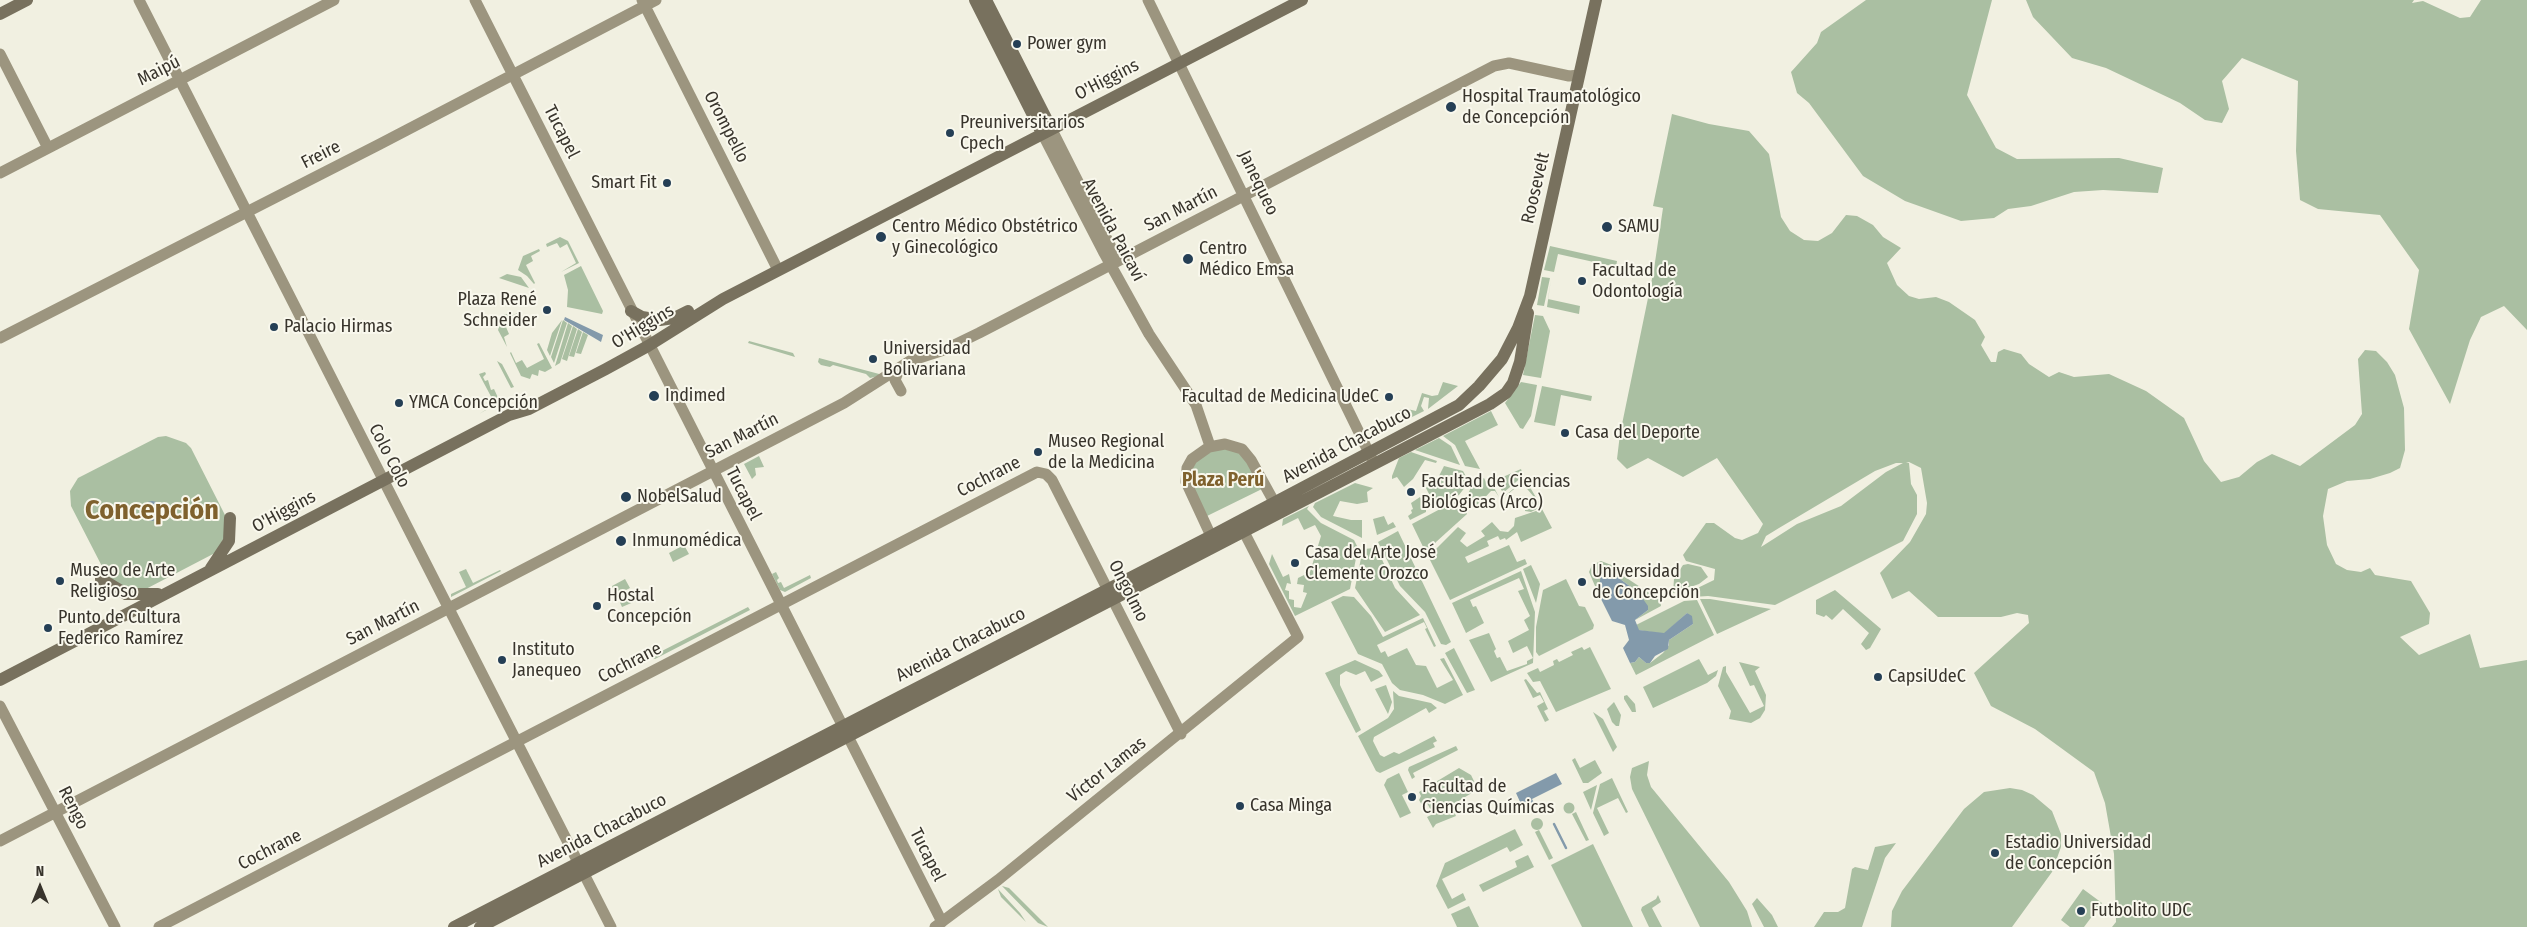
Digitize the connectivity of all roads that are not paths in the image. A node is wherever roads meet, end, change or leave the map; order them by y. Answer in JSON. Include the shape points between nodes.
{"nodes":[{"id":1,"x":27,"y":0,"type":"edge"},
{"id":2,"x":139,"y":0,"type":"edge"},
{"id":3,"x":334,"y":0,"type":"edge"},
{"id":4,"x":475,"y":0,"type":"edge"},
{"id":5,"x":975,"y":0,"type":"edge"},
{"id":6,"x":986,"y":0,"type":"edge"},
{"id":7,"x":1148,"y":0,"type":"edge"},
{"id":8,"x":1302,"y":0,"type":"edge"},
{"id":9,"x":1596,"y":0,"type":"edge"},
{"id":10,"x":648,"y":2,"type":"edge"},
{"id":11,"x":0,"y":14,"type":"edge"},
{"id":12,"x":0,"y":54,"type":"edge"},
{"id":13,"x":1180,"y":63,"type":"junction"},
{"id":14,"x":512,"y":75,"type":"junction"},
{"id":15,"x":1579,"y":75,"type":"junction"},
{"id":16,"x":180,"y":80,"type":"junction"},
{"id":17,"x":1047,"y":131,"type":"junction"},
{"id":18,"x":48,"y":148,"type":"junction"},
{"id":19,"x":0,"y":173,"type":"edge"},
{"id":20,"x":1245,"y":196,"type":"junction"},
{"id":21,"x":247,"y":212,"type":"junction"},
{"id":22,"x":1115,"y":262,"type":"junction"},
{"id":23,"x":778,"y":270,"type":"junction"},
{"id":24,"x":1530,"y":296,"type":"junction"},
{"id":25,"x":723,"y":299,"type":"junction"},
{"id":26,"x":631,"y":311,"type":"junction"},
{"id":27,"x":0,"y":338,"type":"edge"},
{"id":28,"x":648,"y":346,"type":"junction"},
{"id":29,"x":899,"y":369,"type":"junction"},
{"id":30,"x":1479,"y":386,"type":"joint"},
{"id":31,"x":901,"y":391,"type":"dead end"},
{"id":32,"x":1497,"y":399,"type":"joint"},
{"id":33,"x":1210,"y":446,"type":"junction"},
{"id":34,"x":1372,"y":458,"type":"junction"},
{"id":35,"x":712,"y":472,"type":"junction"},
{"id":36,"x":1037,"y":472,"type":"joint"},
{"id":37,"x":382,"y":481,"type":"junction"},
{"id":38,"x":1277,"y":508,"type":"junction"},
{"id":39,"x":230,"y":518,"type":"dead end"},
{"id":40,"x":1244,"y":532,"type":"junction"},
{"id":41,"x":1211,"y":536,"type":"junction"},
{"id":42,"x":210,"y":570,"type":"junction"},
{"id":43,"x":101,"y":579,"type":"dead end"},
{"id":44,"x":168,"y":592,"type":"junction"},
{"id":45,"x":1111,"y":594,"type":"junction"},
{"id":46,"x":780,"y":605,"type":"junction"},
{"id":47,"x":448,"y":609,"type":"junction"},
{"id":48,"x":0,"y":680,"type":"edge"},
{"id":49,"x":0,"y":706,"type":"edge"},
{"id":50,"x":844,"y":731,"type":"junction"},
{"id":51,"x":1181,"y":734,"type":"junction"},
{"id":52,"x":516,"y":742,"type":"junction"},
{"id":53,"x":55,"y":812,"type":"junction"},
{"id":54,"x":0,"y":840,"type":"edge"},
{"id":55,"x":581,"y":868,"type":"junction"},
{"id":56,"x":939,"y":924,"type":"edge"},
{"id":57,"x":115,"y":927,"type":"edge"},
{"id":58,"x":159,"y":927,"type":"edge"},
{"id":59,"x":454,"y":927,"type":"edge"},
{"id":60,"x":480,"y":927,"type":"edge"},
{"id":61,"x":611,"y":927,"type":"edge"}],
"edges":[{"from":1,"to":11,"type":"main road"},
{"from":2,"to":16,"type":"main road","name":"Colo Colo"},
{"from":3,"to":16,"type":"main road","name":"Maipú"},
{"from":4,"to":14,"type":"main road","name":"Tucapel"},
{"from":5,"to":17,"type":"main road","name":"Avenida Paicaví"},
{"from":6,"to":17,"type":"main road","name":"Avenida Paicaví"},
{"from":7,"to":13,"type":"main road","name":"Janequeo"},
{"from":8,"to":13,"type":"main road","name":"O'Higgins"},
{"from":9,"to":15,"type":"main road","name":"Roosevelt"},
{"from":10,"to":14,"type":"main road","name":"Freire"},
{"from":10,"to":23,"type":"main road","name":"Orompello"},
{"from":12,"to":18,"type":"main road"},
{"from":13,"to":17,"type":"main road","name":"O'Higgins"},
{"from":13,"to":20,"type":"main road","name":"Janequeo"},
{"from":14,"to":21,"type":"main road","name":"Freire"},
{"from":14,"to":26,"type":"main road","name":"Tucapel"},
{"from":15,"to":20,"type":"main road","name":"San Martín","via":[[1500,63]]},
{"from":15,"to":24,"type":"main road","name":"Roosevelt"},
{"from":16,"to":18,"type":"main road","name":"Maipú"},
{"from":16,"to":21,"type":"main road","name":"Colo Colo"},
{"from":17,"to":22,"type":"main road","name":"Avenida Paicaví"},
{"from":17,"to":23,"type":"main road","name":"O'Higgins"},
{"from":18,"to":19,"type":"main road","name":"Maipú"},
{"from":20,"to":22,"type":"main road","name":"San Martín"},
{"from":20,"to":34,"type":"main road","name":"Janequeo"},
{"from":21,"to":27,"type":"main road","name":"Freire"},
{"from":21,"to":37,"type":"main road","name":"Colo Colo"},
{"from":22,"to":29,"type":"main road","name":"San Martín","via":[[962,342]]},
{"from":22,"to":33,"type":"main road","name":"Avenida Paicaví","via":[[1149,334],[1196,405]]},
{"from":23,"to":25,"type":"main road","name":"O'Higgins"},
{"from":24,"to":30,"type":"main road","name":"Roosevelt","via":[[1509,346]]},
{"from":24,"to":32,"type":"main road","name":"Roosevelt","via":[[1520,362],[1510,387]]},
{"from":25,"to":26,"type":"main road","via":[[698,306],[674,318],[650,318]]},
{"from":25,"to":28,"type":"main road","name":"O'Higgins"},
{"from":26,"to":28,"type":"main road","name":"Tucapel"},
{"from":28,"to":35,"type":"main road","name":"Tucapel"},
{"from":28,"to":37,"type":"main road","name":"O'Higgins"},
{"from":29,"to":31,"type":"main road","via":[[895,380]]},
{"from":29,"to":35,"type":"main road","name":"San Martín","via":[[844,403]]},
{"from":30,"to":34,"type":"main road","name":"Avenida Chacabuco","via":[[1449,411]]},
{"from":32,"to":34,"type":"main road","name":"Avenida Chacabuco"},
{"from":33,"to":38,"type":"main road","via":[[1230,444],[1242,449]]},
{"from":33,"to":41,"type":"main road","via":[[1192,459],[1187,468],[1186,482]]},
{"from":34,"to":38,"type":"main road","name":"Avenida Chacabuco"},
{"from":35,"to":46,"type":"main road","name":"Tucapel"},
{"from":35,"to":47,"type":"main road","name":"San Martín"},
{"from":36,"to":45,"type":"main road","name":"Ongolmo","via":[[1052,480]]},
{"from":36,"to":46,"type":"main road","name":"Cochrane"},
{"from":37,"to":42,"type":"main road","name":"O'Higgins"},
{"from":37,"to":47,"type":"main road","name":"Colo Colo"},
{"from":38,"to":40,"type":"main road","name":"Avenida Chacabuco"},
{"from":38,"to":41,"type":"main road","name":"Avenida Chacabuco"},
{"from":39,"to":42,"type":"main road","via":[[228,541]]},
{"from":40,"to":45,"type":"main road","name":"Avenida Chacabuco"},
{"from":40,"to":51,"type":"main road","name":"Víctor Lamas","via":[[1298,637]]},
{"from":41,"to":45,"type":"main road","name":"Avenida Chacabuco"},
{"from":42,"to":44,"type":"main road","name":"O'Higgins"},
{"from":43,"to":44,"type":"main road","via":[[126,594],[144,596]]},
{"from":44,"to":48,"type":"main road","name":"O'Higgins"},
{"from":45,"to":50,"type":"main road","name":"Avenida Chacabuco"},
{"from":45,"to":51,"type":"main road","name":"Ongolmo"},
{"from":46,"to":50,"type":"main road","name":"Tucapel"},
{"from":46,"to":52,"type":"main road","name":"Cochrane"},
{"from":47,"to":52,"type":"main road","name":"Colo Colo"},
{"from":47,"to":53,"type":"main road","name":"San Martín"},
{"from":49,"to":53,"type":"main road","name":"Rengo"},
{"from":50,"to":55,"type":"main road","name":"Avenida Chacabuco"},
{"from":50,"to":56,"type":"main road","name":"Tucapel"},
{"from":51,"to":56,"type":"main road","name":"Víctor Lamas"},
{"from":52,"to":55,"type":"main road","name":"Colo Colo"},
{"from":52,"to":58,"type":"main road","name":"Cochrane"},
{"from":53,"to":54,"type":"main road","name":"San Martín"},
{"from":53,"to":57,"type":"main road","name":"Rengo"},
{"from":55,"to":59,"type":"main road","name":"Avenida Chacabuco"},
{"from":55,"to":60,"type":"main road","name":"Avenida Chacabuco"},
{"from":55,"to":61,"type":"main road","name":"Colo Colo"}]}
